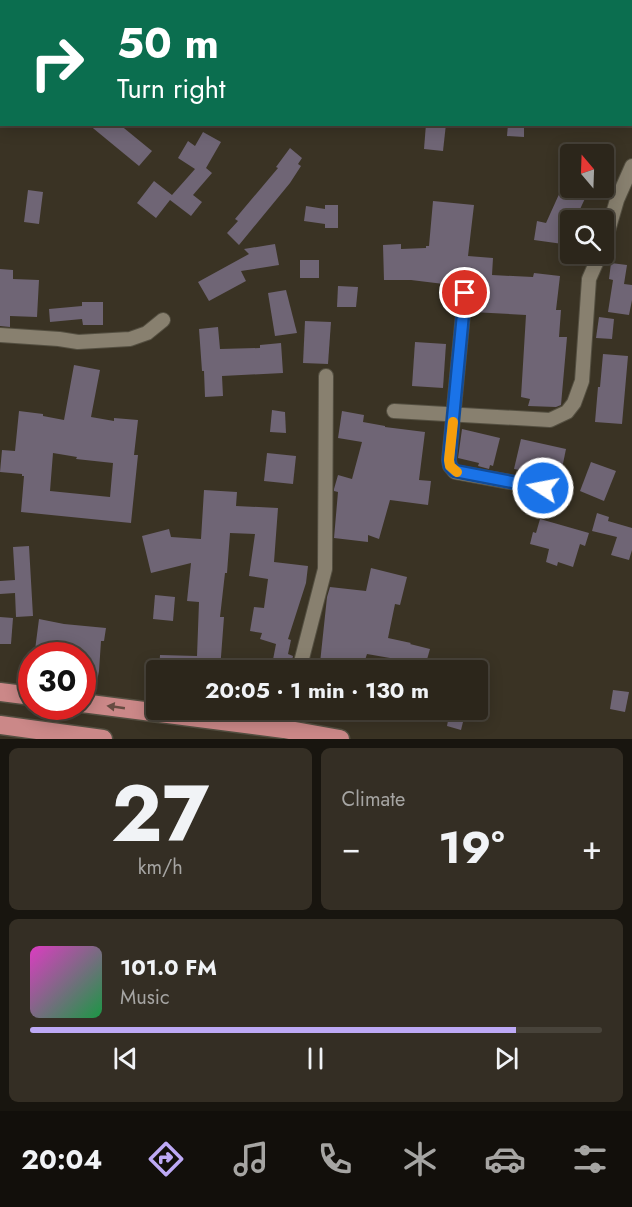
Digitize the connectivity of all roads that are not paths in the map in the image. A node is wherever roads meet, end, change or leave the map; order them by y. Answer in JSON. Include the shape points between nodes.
{"nodes":[{"id":1,"x":632,"y":166,"type":"edge"},
{"id":2,"x":614,"y":210,"type":"edge"},
{"id":3,"x":596,"y":264,"type":"edge"},
{"id":4,"x":465,"y":293,"type":"dead end"},
{"id":5,"x":163,"y":320,"type":"dead end"},
{"id":6,"x":0,"y":335,"type":"edge"},
{"id":7,"x":326,"y":376,"type":"dead end"},
{"id":8,"x":394,"y":411,"type":"dead end"},
{"id":9,"x":454,"y":415,"type":"junction"},
{"id":10,"x":565,"y":492,"type":"dead end"},
{"id":11,"x":302,"y":660,"type":"edge"},
{"id":12,"x":0,"y":692,"type":"edge"},
{"id":13,"x":18,"y":694,"type":"edge"},
{"id":14,"x":96,"y":705,"type":"edge"},
{"id":15,"x":286,"y":720,"type":"edge"},
{"id":16,"x":0,"y":725,"type":"edge"},
{"id":17,"x":284,"y":729,"type":"junction"},
{"id":18,"x":103,"y":739,"type":"edge"},
{"id":19,"x":340,"y":739,"type":"edge"}],
"edges":[{"from":1,"to":2,"type":"street"},
{"from":3,"to":9,"type":"street","via":[[589,279],[582,381],[567,412],[550,420]]},
{"from":4,"to":9,"type":"street"},
{"from":5,"to":6,"type":"street","via":[[147,333],[130,339],[78,342]]},
{"from":7,"to":11,"type":"street","via":[[325,569]]},
{"from":8,"to":9,"type":"street"},
{"from":9,"to":10,"type":"street","via":[[449,460],[455,471]]},
{"from":12,"to":13,"type":"main road"},
{"from":17,"to":14,"type":"main road","one_way":true},
{"from":15,"to":17,"type":"street"},
{"from":16,"to":18,"type":"main road"},
{"from":17,"to":19,"type":"main road"}]}
